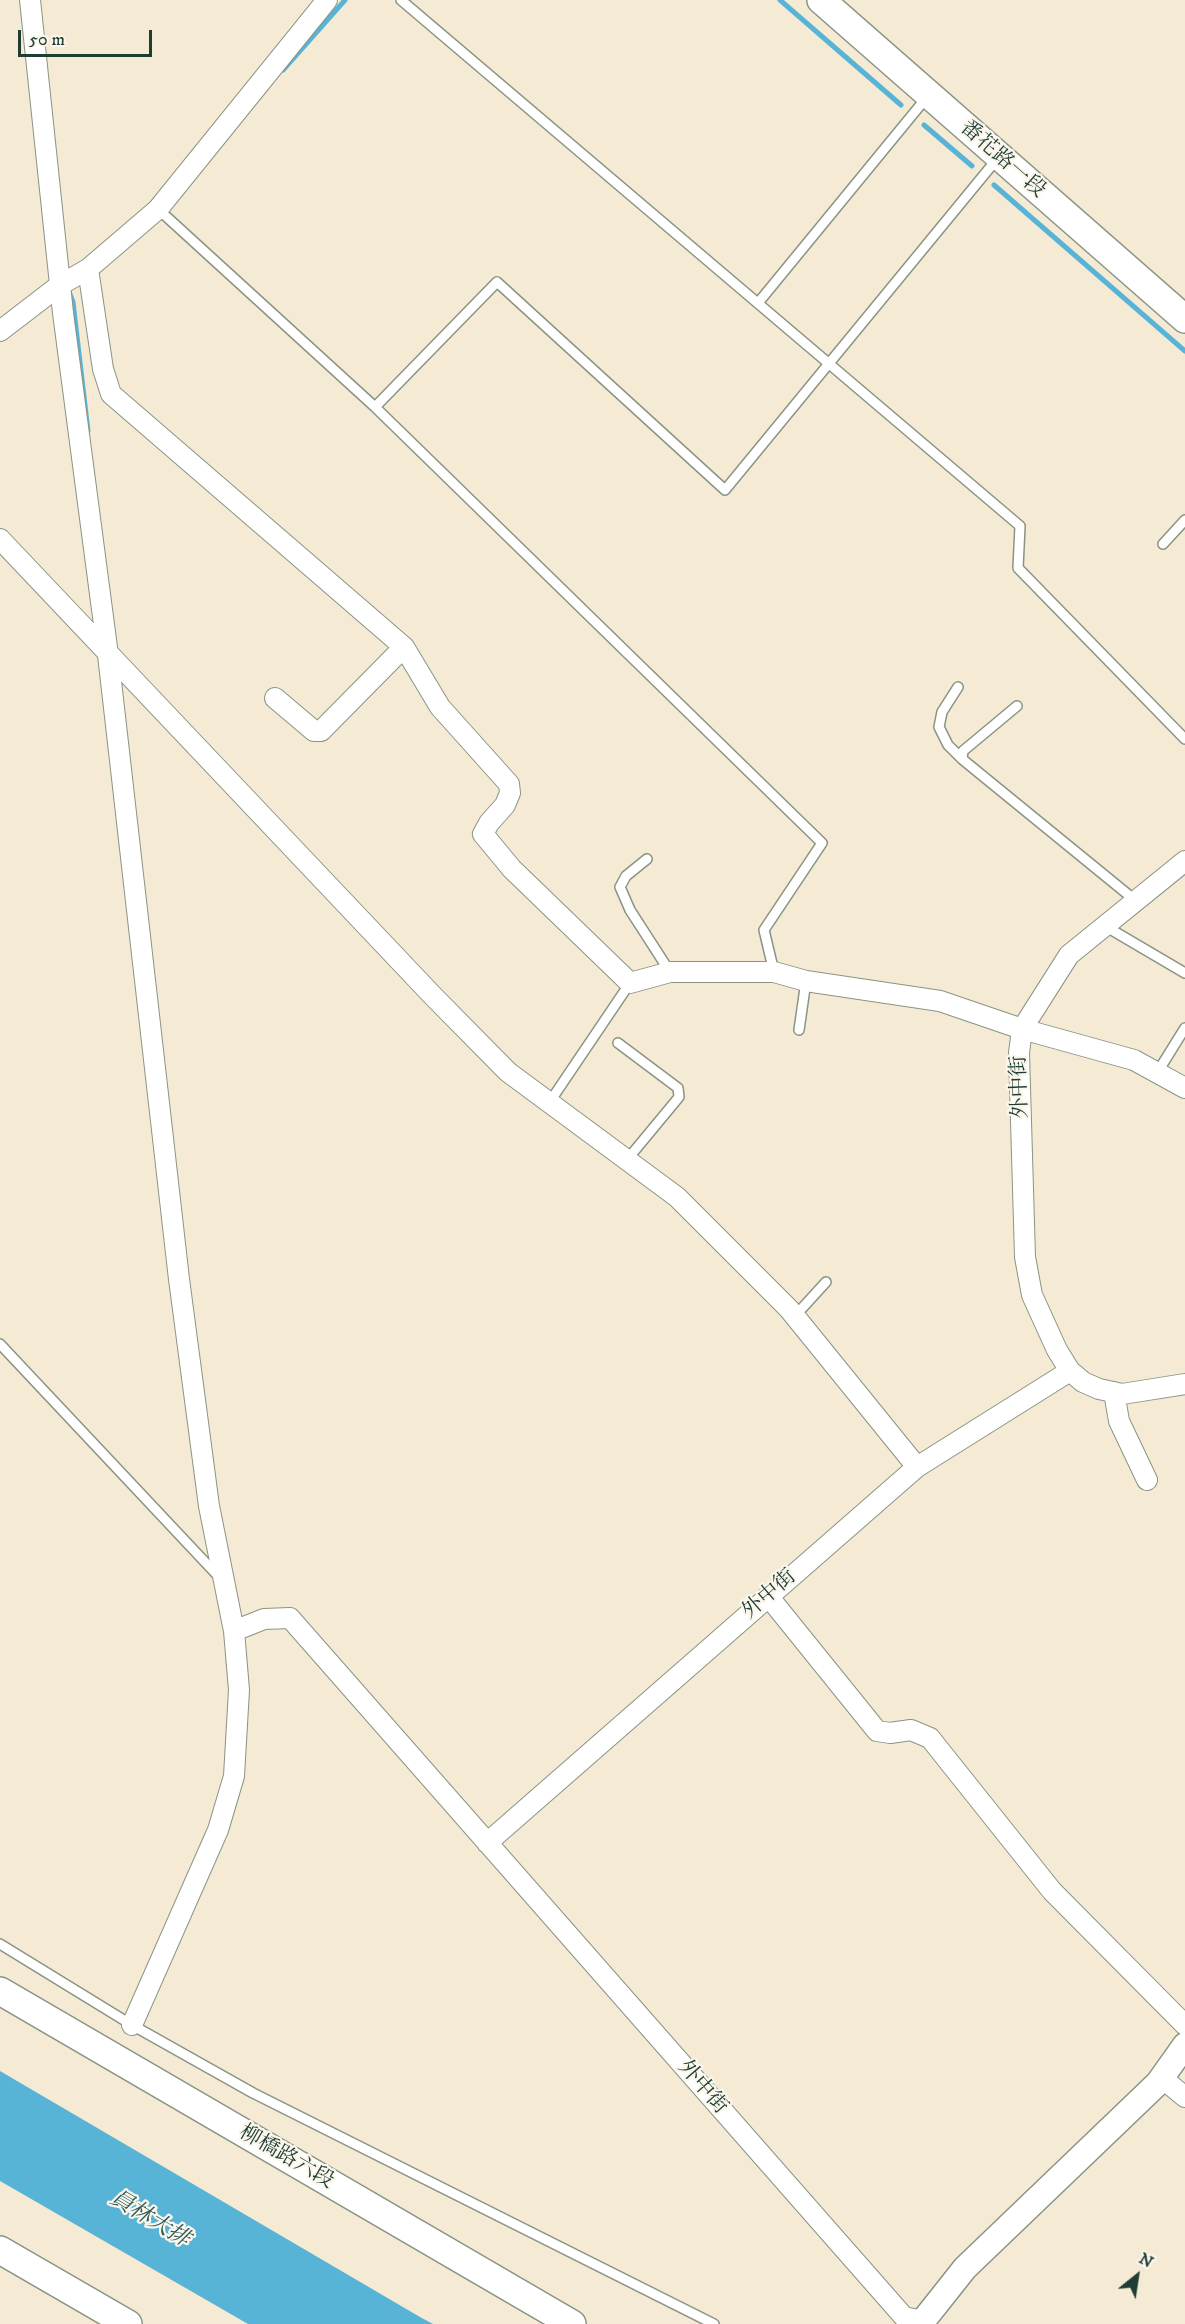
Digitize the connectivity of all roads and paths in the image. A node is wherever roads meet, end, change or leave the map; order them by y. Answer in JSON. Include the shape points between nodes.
{"nodes":[{"id":1,"x":30,"y":0,"type":"edge"},
{"id":2,"x":327,"y":0,"type":"edge"},
{"id":3,"x":401,"y":0,"type":"edge"},
{"id":4,"x":820,"y":0,"type":"edge"},
{"id":5,"x":929,"y":96,"type":"junction"},
{"id":6,"x":999,"y":157,"type":"junction"},
{"id":7,"x":158,"y":209,"type":"junction"},
{"id":8,"x":88,"y":269,"type":"junction"},
{"id":9,"x":60,"y":285,"type":"junction"},
{"id":10,"x":758,"y":303,"type":"junction"},
{"id":11,"x":1185,"y":319,"type":"edge"},
{"id":12,"x":0,"y":331,"type":"edge"},
{"id":13,"x":829,"y":363,"type":"junction"},
{"id":14,"x":375,"y":407,"type":"junction"},
{"id":15,"x":1185,"y":520,"type":"edge"},
{"id":16,"x":0,"y":539,"type":"edge"},
{"id":17,"x":1163,"y":544,"type":"dead end"},
{"id":18,"x":404,"y":647,"type":"junction"},
{"id":19,"x":108,"y":655,"type":"junction"},
{"id":20,"x":958,"y":687,"type":"dead end"},
{"id":21,"x":275,"y":698,"type":"dead end"},
{"id":22,"x":1017,"y":706,"type":"dead end"},
{"id":23,"x":1185,"y":739,"type":"edge"},
{"id":24,"x":962,"y":759,"type":"junction"},
{"id":25,"x":647,"y":859,"type":"dead end"},
{"id":26,"x":1185,"y":861,"type":"edge"},
{"id":27,"x":1136,"y":901,"type":"junction"},
{"id":28,"x":1105,"y":926,"type":"junction"},
{"id":29,"x":670,"y":972,"type":"junction"},
{"id":30,"x":774,"y":972,"type":"junction"},
{"id":31,"x":1185,"y":973,"type":"edge"},
{"id":32,"x":806,"y":981,"type":"junction"},
{"id":33,"x":630,"y":983,"type":"junction"},
{"id":34,"x":1185,"y":1028,"type":"edge"},
{"id":35,"x":1023,"y":1029,"type":"junction"},
{"id":36,"x":799,"y":1030,"type":"dead end"},
{"id":37,"x":618,"y":1043,"type":"dead end"},
{"id":38,"x":1157,"y":1073,"type":"junction"},
{"id":39,"x":1185,"y":1088,"type":"edge"},
{"id":40,"x":549,"y":1103,"type":"junction"},
{"id":41,"x":626,"y":1161,"type":"junction"},
{"id":42,"x":826,"y":1282,"type":"dead end"},
{"id":43,"x":795,"y":1316,"type":"junction"},
{"id":44,"x":0,"y":1344,"type":"edge"},
{"id":45,"x":1070,"y":1371,"type":"junction"},
{"id":46,"x":1185,"y":1384,"type":"edge"},
{"id":47,"x":1114,"y":1392,"type":"junction"},
{"id":48,"x":917,"y":1467,"type":"junction"},
{"id":49,"x":1147,"y":1480,"type":"dead end"},
{"id":50,"x":224,"y":1582,"type":"junction"},
{"id":51,"x":768,"y":1596,"type":"junction"},
{"id":52,"x":234,"y":1631,"type":"junction"},
{"id":53,"x":487,"y":1843,"type":"junction"},
{"id":54,"x":0,"y":1944,"type":"edge"},
{"id":55,"x":0,"y":1991,"type":"edge"},
{"id":56,"x":132,"y":2025,"type":"junction"},
{"id":57,"x":1185,"y":2025,"type":"edge"},
{"id":58,"x":1185,"y":2045,"type":"edge"},
{"id":59,"x":1162,"y":2078,"type":"junction"},
{"id":60,"x":1185,"y":2097,"type":"edge"},
{"id":61,"x":1,"y":2251,"type":"edge"},
{"id":62,"x":924,"y":2322,"type":"edge"},
{"id":63,"x":128,"y":2324,"type":"edge"},
{"id":64,"x":572,"y":2324,"type":"edge"},
{"id":65,"x":714,"y":2324,"type":"edge"}],
"edges":[{"from":1,"to":9,"type":"street"},
{"from":2,"to":7,"type":"street"},
{"from":3,"to":10,"type":"lane"},
{"from":4,"to":5,"type":"main road","name":"番花路一段"},
{"from":5,"to":6,"type":"main road","name":"番花路一段"},
{"from":5,"to":10,"type":"lane"},
{"from":6,"to":11,"type":"main road","name":"番花路一段"},
{"from":6,"to":13,"type":"lane"},
{"from":7,"to":8,"type":"street"},
{"from":7,"to":14,"type":"lane"},
{"from":8,"to":9,"type":"street"},
{"from":8,"to":18,"type":"street","via":[[103,369],[111,394]]},
{"from":9,"to":12,"type":"street"},
{"from":9,"to":19,"type":"street"},
{"from":10,"to":13,"type":"lane"},
{"from":13,"to":14,"type":"lane","via":[[725,490],[498,282]]},
{"from":13,"to":23,"type":"lane","via":[[1020,526],[1018,568]]},
{"from":14,"to":30,"type":"lane","via":[[822,843],[764,930]]},
{"from":15,"to":17,"type":"lane"},
{"from":16,"to":19,"type":"street"},
{"from":18,"to":21,"type":"street","via":[[321,731],[314,731]]},
{"from":18,"to":33,"type":"street","via":[[440,707],[510,784],[506,805],[483,834]]},
{"from":19,"to":40,"type":"street","via":[[433,996],[508,1072]]},
{"from":19,"to":50,"type":"street","via":[[179,1279],[209,1506]]},
{"from":20,"to":24,"type":"lane","via":[[942,712],[939,727],[948,745]]},
{"from":22,"to":24,"type":"lane","via":[[963,751]]},
{"from":24,"to":27,"type":"lane"},
{"from":25,"to":29,"type":"lane","via":[[626,876],[620,887],[630,910]]},
{"from":26,"to":27,"type":"street","name":"外中街"},
{"from":27,"to":28,"type":"street","name":"外中街"},
{"from":28,"to":31,"type":"lane"},
{"from":28,"to":35,"type":"street","name":"外中街","via":[[1069,955]]},
{"from":29,"to":30,"type":"street"},
{"from":29,"to":33,"type":"street"},
{"from":30,"to":32,"type":"street"},
{"from":32,"to":35,"type":"street","via":[[940,1001]]},
{"from":32,"to":36,"type":"lane"},
{"from":33,"to":40,"type":"lane"},
{"from":34,"to":38,"type":"lane"},
{"from":35,"to":38,"type":"street","via":[[1134,1060]]},
{"from":35,"to":45,"type":"street","name":"外中街","via":[[1019,1053],[1025,1257],[1032,1296]]},
{"from":37,"to":41,"type":"lane","via":[[678,1088],[679,1097]]},
{"from":38,"to":39,"type":"street"},
{"from":40,"to":41,"type":"street"},
{"from":41,"to":43,"type":"street","via":[[677,1197]]},
{"from":42,"to":43,"type":"lane"},
{"from":43,"to":48,"type":"street"},
{"from":44,"to":50,"type":"lane"},
{"from":45,"to":47,"type":"street","via":[[1083,1382]]},
{"from":45,"to":48,"type":"street","name":"外中街"},
{"from":46,"to":47,"type":"street"},
{"from":47,"to":49,"type":"street","via":[[1119,1421]]},
{"from":48,"to":51,"type":"street","name":"外中街"},
{"from":50,"to":52,"type":"street"},
{"from":51,"to":53,"type":"street","name":"外中街"},
{"from":51,"to":57,"type":"street","via":[[877,1731],[911,1730],[930,1738],[1052,1891]]},
{"from":52,"to":53,"type":"street","name":"外中街","via":[[264,1619],[291,1618]]},
{"from":52,"to":56,"type":"street","via":[[239,1690],[234,1776],[204,1868]]},
{"from":53,"to":62,"type":"street","name":"外中街","via":[[904,2316]]},
{"from":54,"to":56,"type":"lane"},
{"from":55,"to":64,"type":"main road","name":"柳橋路六段"},
{"from":56,"to":65,"type":"lane","via":[[253,2093]]},
{"from":58,"to":59,"type":"street","name":"外中街"},
{"from":59,"to":60,"type":"street"},
{"from":59,"to":62,"type":"street","name":"外中街","via":[[965,2268]]},
{"from":61,"to":63,"type":"main road"}]}
